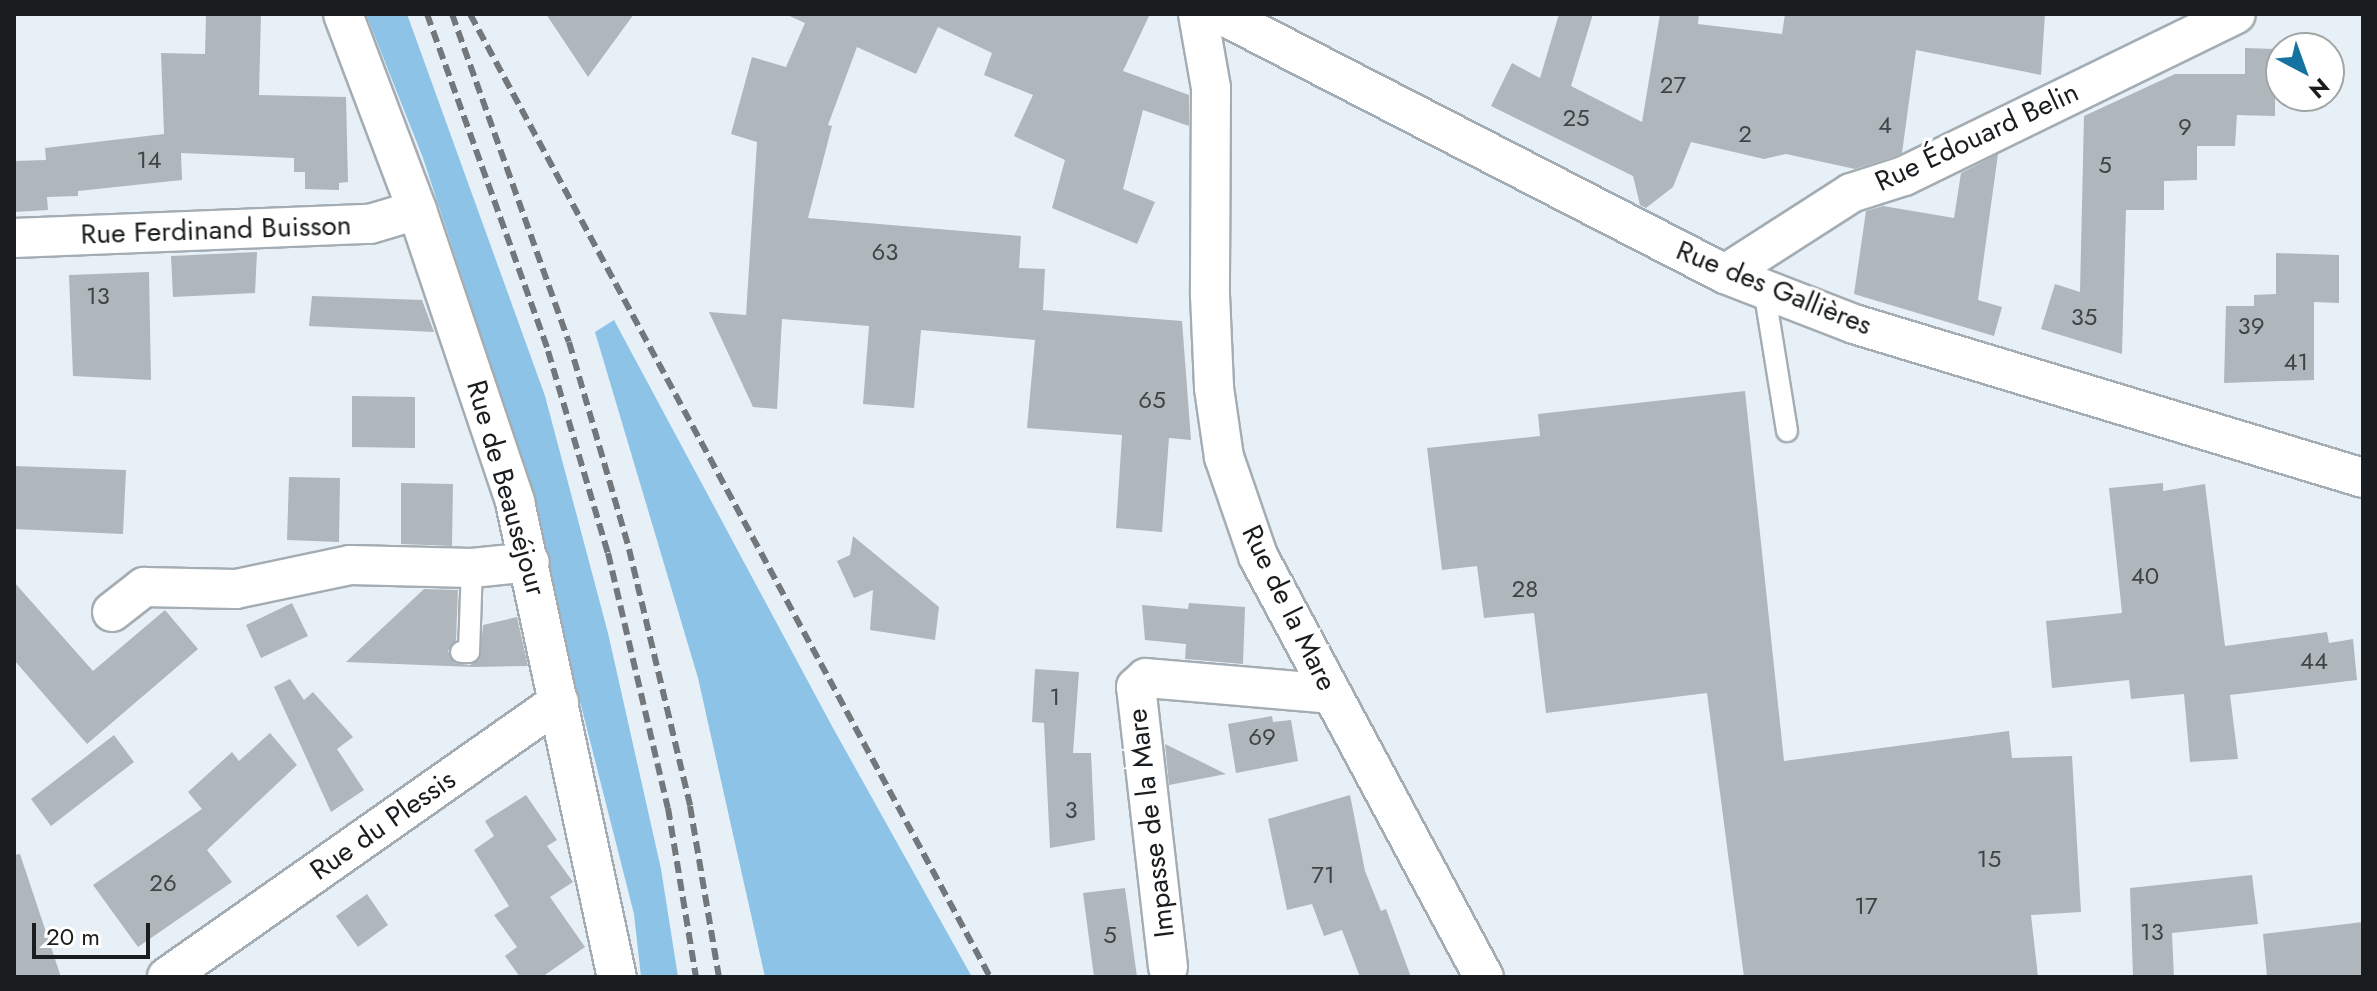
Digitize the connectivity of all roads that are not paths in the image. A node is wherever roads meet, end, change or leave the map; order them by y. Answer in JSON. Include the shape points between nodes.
{"nodes":[{"id":1,"x":343,"y":14,"type":"edge"},
{"id":2,"x":1198,"y":14,"type":"edge"},
{"id":3,"x":1220,"y":14,"type":"edge"},
{"id":4,"x":2236,"y":14,"type":"edge"},
{"id":5,"x":417,"y":210,"type":"junction"},
{"id":6,"x":14,"y":238,"type":"edge"},
{"id":7,"x":1725,"y":274,"type":"junction"},
{"id":8,"x":1764,"y":289,"type":"junction"},
{"id":9,"x":1787,"y":431,"type":"dead end"},
{"id":10,"x":2363,"y":478,"type":"edge"},
{"id":11,"x":530,"y":562,"type":"junction"},
{"id":12,"x":472,"y":568,"type":"junction"},
{"id":13,"x":112,"y":612,"type":"dead end"},
{"id":14,"x":461,"y":652,"type":"dead end"},
{"id":15,"x":1331,"y":694,"type":"junction"},
{"id":16,"x":559,"y":701,"type":"junction"},
{"id":17,"x":1168,"y":967,"type":"dead end"},
{"id":18,"x":167,"y":977,"type":"edge"},
{"id":19,"x":617,"y":977,"type":"edge"},
{"id":20,"x":1484,"y":977,"type":"edge"}],
"edges":[{"from":1,"to":5,"type":"street","name":"Rue de Beauséjour"},
{"from":2,"to":15,"type":"street","name":"Rue de la Mare","via":[[1211,88],[1210,295],[1214,388],[1224,457],[1258,556]]},
{"from":3,"to":7,"type":"street","name":"Rue des Gallières"},
{"from":4,"to":7,"type":"street","name":"Rue Édouard Belin","via":[[1904,176],[1851,193]]},
{"from":5,"to":6,"type":"street","name":"Rue Ferdinand Buisson","via":[[370,224]]},
{"from":5,"to":11,"type":"street","name":"Rue de Beauséjour","via":[[515,502]]},
{"from":7,"to":8,"type":"street","name":"Rue des Gallières"},
{"from":8,"to":9,"type":"lane"},
{"from":8,"to":10,"type":"street","name":"Rue des Gallières","via":[[1885,334]]},
{"from":11,"to":12,"type":"street"},
{"from":11,"to":16,"type":"street","name":"Rue de Beauséjour"},
{"from":12,"to":13,"type":"street","via":[[350,565],[236,589],[144,587]]},
{"from":12,"to":14,"type":"lane","via":[[469,652]]},
{"from":15,"to":17,"type":"street","name":"Impasse de la Mare","via":[[1146,678],[1136,687]]},
{"from":15,"to":20,"type":"street","name":"Rue de la Mare"},
{"from":16,"to":18,"type":"street","name":"Rue du Plessis"},
{"from":16,"to":19,"type":"street","name":"Rue de Beauséjour"}]}
